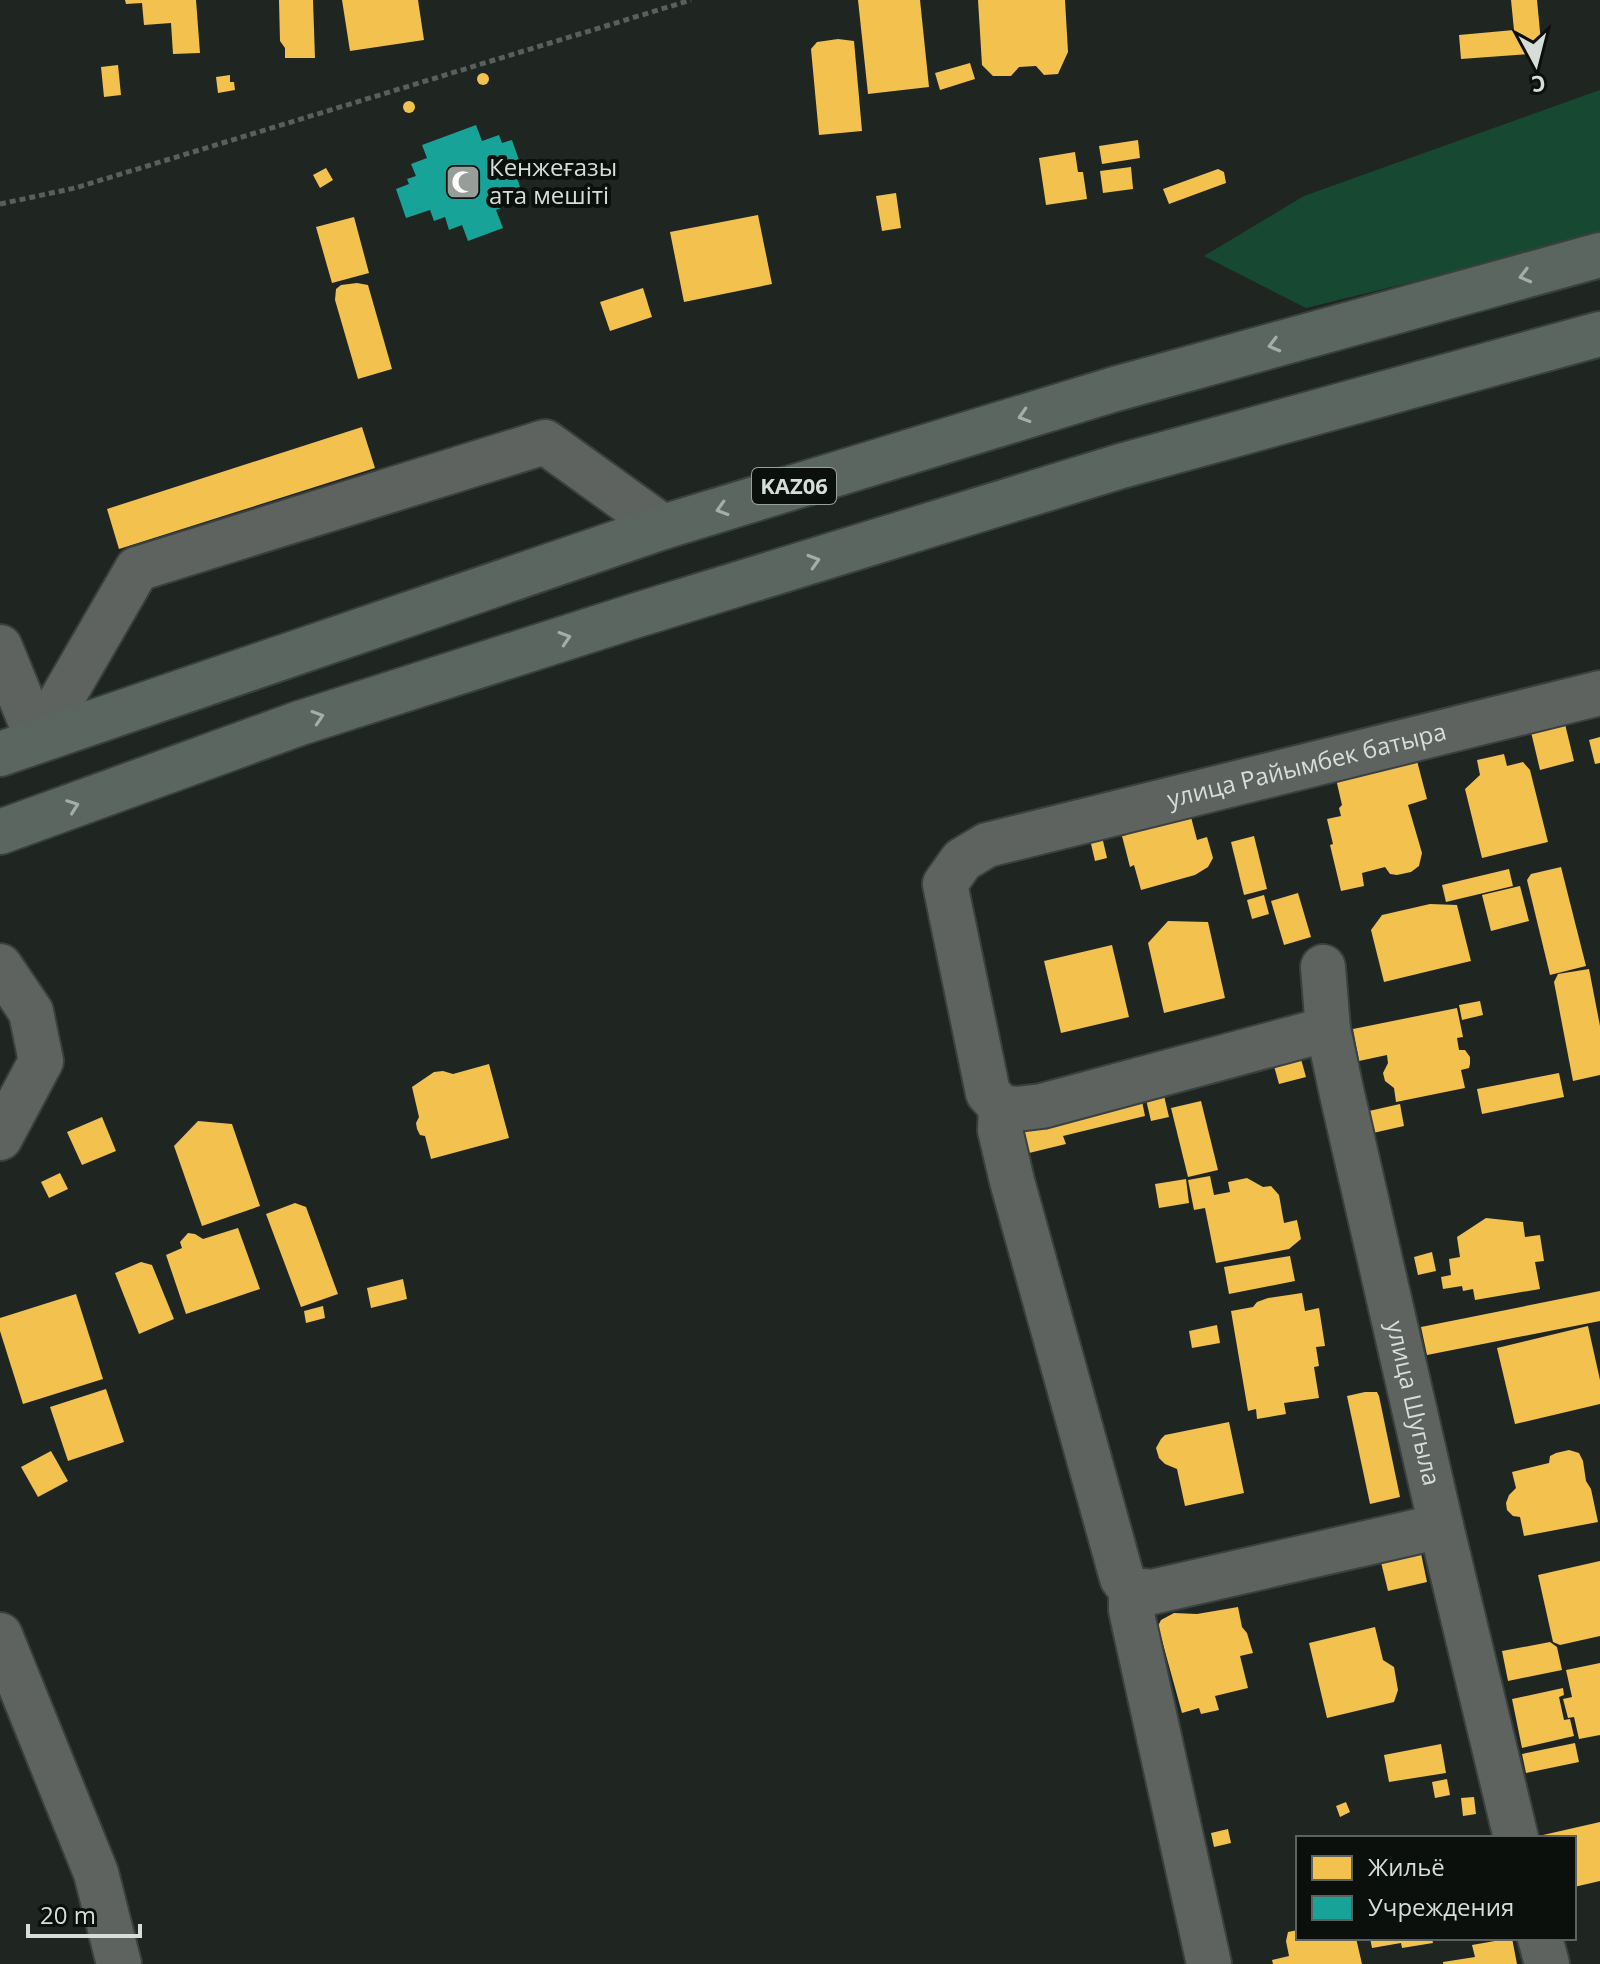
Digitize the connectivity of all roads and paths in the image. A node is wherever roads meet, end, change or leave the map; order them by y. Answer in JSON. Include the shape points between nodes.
{"nodes":[{"id":1,"x":691,"y":0,"type":"edge"},
{"id":2,"x":0,"y":204,"type":"edge"},
{"id":3,"x":1600,"y":255,"type":"edge"},
{"id":4,"x":1600,"y":334,"type":"edge"},
{"id":5,"x":663,"y":527,"type":"junction"},
{"id":6,"x":0,"y":647,"type":"edge"},
{"id":7,"x":1600,"y":693,"type":"edge"},
{"id":8,"x":19,"y":747,"type":"edge"},
{"id":9,"x":0,"y":832,"type":"edge"},
{"id":10,"x":0,"y":966,"type":"edge"},
{"id":11,"x":1323,"y":967,"type":"dead end"},
{"id":12,"x":1328,"y":1029,"type":"junction"},
{"id":13,"x":1001,"y":1107,"type":"junction"},
{"id":14,"x":0,"y":1138,"type":"edge"},
{"id":15,"x":1441,"y":1526,"type":"junction"},
{"id":16,"x":1131,"y":1590,"type":"junction"},
{"id":17,"x":0,"y":1635,"type":"edge"},
{"id":18,"x":1516,"y":1836,"type":"edge"},
{"id":19,"x":1541,"y":1940,"type":"edge"},
{"id":20,"x":119,"y":1964,"type":"edge"},
{"id":21,"x":1209,"y":1964,"type":"edge"},
{"id":22,"x":1547,"y":1964,"type":"edge"}],
"edges":[{"from":1,"to":2,"type":"path","via":[[75,188]]},
{"from":3,"to":5,"type":"highway","number":"KАZ06","one_way":true,"via":[[1115,389]]},
{"from":9,"to":4,"type":"highway","one_way":true,"via":[[300,723],[634,616],[1121,466]]},
{"from":5,"to":8,"type":"highway","number":"KАZ06"},
{"from":5,"to":8,"type":"street","via":[[545,442],[137,569]]},
{"from":6,"to":8,"type":"street"},
{"from":7,"to":13,"type":"street","name":"улица Райымбек батыра","via":[[987,845],[962,860],[945,884],[988,1093]]},
{"from":10,"to":14,"type":"street","via":[[31,1012],[41,1061]]},
{"from":11,"to":12,"type":"street","name":"улица Шугыла"},
{"from":12,"to":13,"type":"street","via":[[1042,1106]]},
{"from":12,"to":15,"type":"street","name":"улица Шугыла"},
{"from":13,"to":16,"type":"street","via":[[1000,1130],[1012,1181],[1122,1578]]},
{"from":15,"to":16,"type":"street","via":[[1152,1592]]},
{"from":15,"to":18,"type":"street","name":"улица Шугыла"},
{"from":16,"to":21,"type":"street","via":[[1131,1610]]},
{"from":17,"to":20,"type":"street","via":[[96,1873]]},
{"from":19,"to":22,"type":"street"}]}
